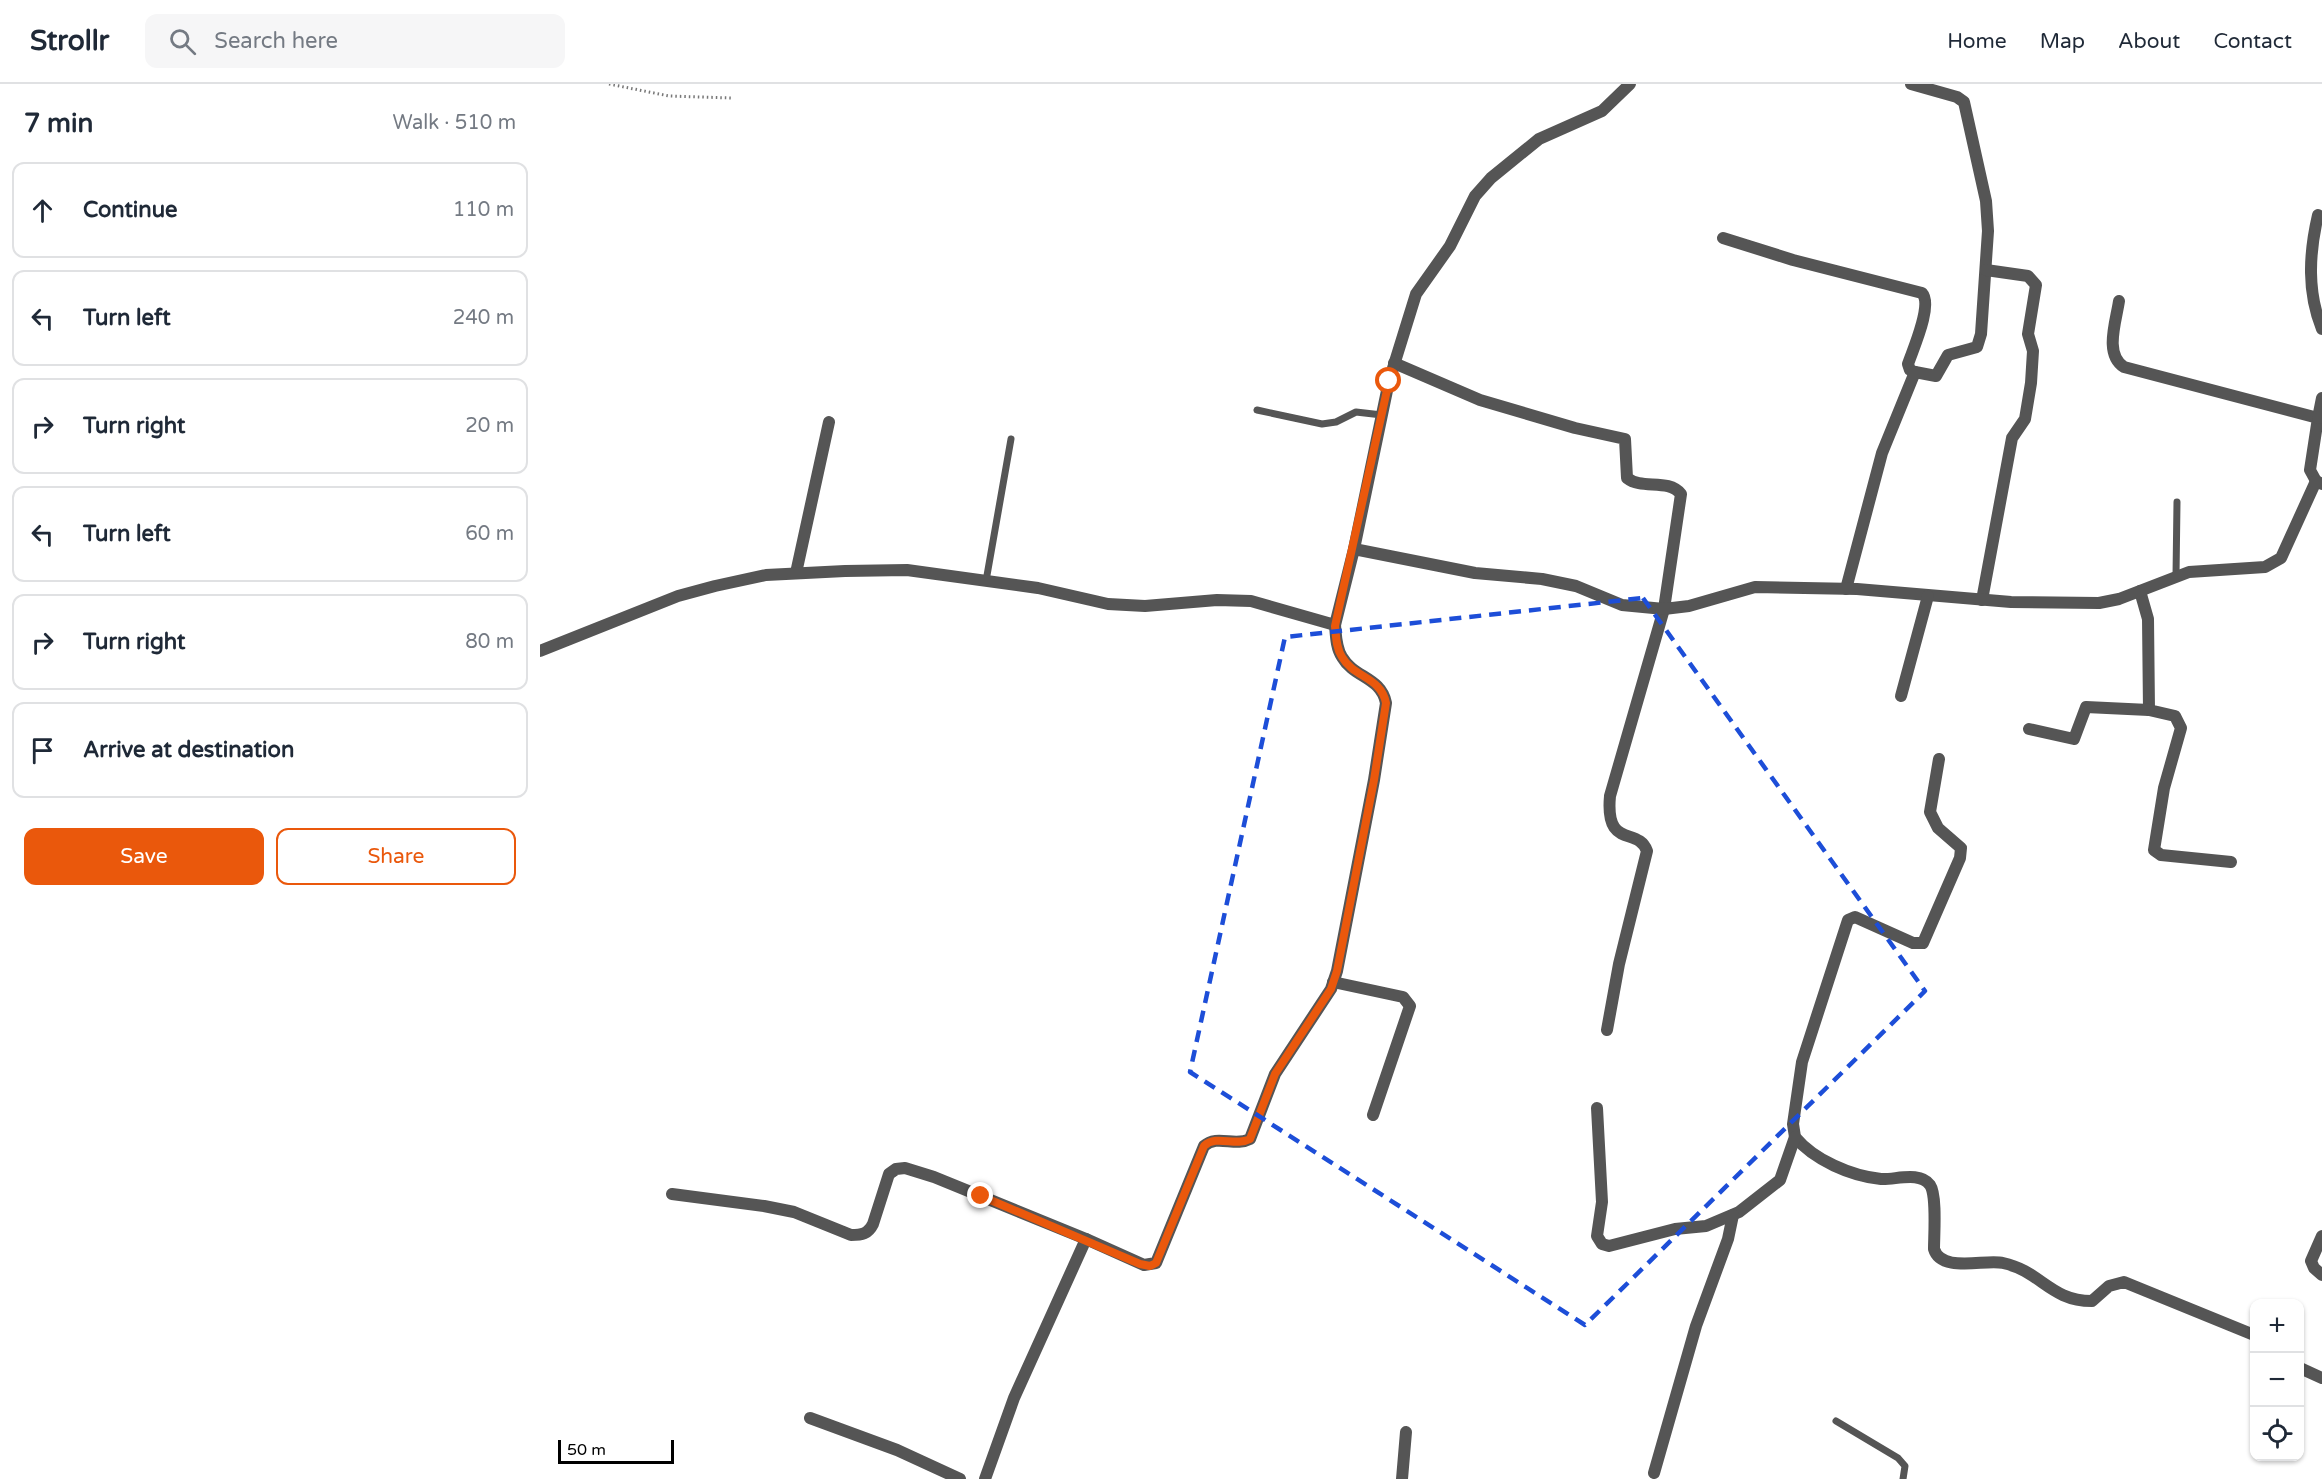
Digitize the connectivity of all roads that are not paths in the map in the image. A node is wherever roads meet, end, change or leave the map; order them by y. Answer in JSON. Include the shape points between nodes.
{"nodes":[{"id":1,"x":1630,"y":84,"type":"edge"},
{"id":2,"x":1911,"y":84,"type":"edge"},
{"id":3,"x":2318,"y":215,"type":"dead end"},
{"id":4,"x":1723,"y":238,"type":"dead end"},
{"id":5,"x":1986,"y":270,"type":"junction"},
{"id":6,"x":2119,"y":301,"type":"dead end"},
{"id":7,"x":2322,"y":329,"type":"edge"},
{"id":8,"x":1394,"y":363,"type":"junction"},
{"id":9,"x":1915,"y":372,"type":"junction"},
{"id":10,"x":2322,"y":398,"type":"edge"},
{"id":11,"x":1257,"y":410,"type":"dead end"},
{"id":12,"x":1382,"y":415,"type":"junction"},
{"id":13,"x":2318,"y":418,"type":"junction"},
{"id":14,"x":829,"y":422,"type":"dead end"},
{"id":15,"x":1011,"y":439,"type":"dead end"},
{"id":16,"x":2319,"y":483,"type":"edge"},
{"id":17,"x":2177,"y":502,"type":"dead end"},
{"id":18,"x":1353,"y":549,"type":"junction"},
{"id":19,"x":795,"y":573,"type":"junction"},
{"id":20,"x":2176,"y":576,"type":"junction"},
{"id":21,"x":986,"y":581,"type":"junction"},
{"id":22,"x":1846,"y":589,"type":"junction"},
{"id":23,"x":2140,"y":591,"type":"junction"},
{"id":24,"x":1928,"y":596,"type":"junction"},
{"id":25,"x":1982,"y":600,"type":"junction"},
{"id":26,"x":1664,"y":609,"type":"junction"},
{"id":27,"x":1335,"y":626,"type":"junction"},
{"id":28,"x":540,"y":651,"type":"edge"},
{"id":29,"x":1901,"y":696,"type":"dead end"},
{"id":30,"x":2149,"y":710,"type":"junction"},
{"id":31,"x":2029,"y":729,"type":"dead end"},
{"id":32,"x":1939,"y":759,"type":"dead end"},
{"id":33,"x":2231,"y":862,"type":"dead end"},
{"id":34,"x":1333,"y":982,"type":"junction"},
{"id":35,"x":1607,"y":1030,"type":"dead end"},
{"id":36,"x":1597,"y":1108,"type":"dead end"},
{"id":37,"x":1373,"y":1115,"type":"dead end"},
{"id":38,"x":1795,"y":1137,"type":"junction"},
{"id":39,"x":672,"y":1194,"type":"dead end"},
{"id":40,"x":1733,"y":1215,"type":"junction"},
{"id":41,"x":2322,"y":1236,"type":"edge"},
{"id":42,"x":1086,"y":1239,"type":"junction"},
{"id":43,"x":2322,"y":1275,"type":"edge"},
{"id":44,"x":2250,"y":1333,"type":"edge"},
{"id":45,"x":2304,"y":1370,"type":"edge"},
{"id":46,"x":2322,"y":1378,"type":"edge"},
{"id":47,"x":810,"y":1418,"type":"dead end"},
{"id":48,"x":1836,"y":1421,"type":"dead end"},
{"id":49,"x":1406,"y":1432,"type":"dead end"},
{"id":50,"x":1654,"y":1473,"type":"dead end"},
{"id":51,"x":960,"y":1479,"type":"edge"},
{"id":52,"x":985,"y":1479,"type":"edge"},
{"id":53,"x":1402,"y":1479,"type":"edge"},
{"id":54,"x":1903,"y":1479,"type":"edge"}],
"edges":[{"from":1,"to":8,"type":"street","via":[[1602,111],[1539,139],[1475,196],[1450,246],[1416,294]]},
{"from":2,"to":5,"type":"street","via":[[1964,102],[1986,201]]},
{"from":3,"to":7,"type":"street","via":[[2310,260],[2316,314]]},
{"from":4,"to":9,"type":"street","via":[[1922,293],[1926,301],[1920,333],[1908,364]]},
{"from":5,"to":9,"type":"street","via":[[1977,347],[1948,355],[1936,376]]},
{"from":5,"to":25,"type":"street","via":[[2028,276],[2036,285],[2028,334],[2033,351],[2030,391],[2025,419],[2012,438]]},
{"from":6,"to":13,"type":"street","via":[[2112,349],[2117,363]]},
{"from":8,"to":12,"type":"street"},
{"from":8,"to":26,"type":"street","via":[[1480,400],[1575,429],[1625,439],[1627,478],[1671,487],[1680,494]]},
{"from":9,"to":22,"type":"street","via":[[1882,453]]},
{"from":10,"to":13,"type":"street"},
{"from":11,"to":12,"type":"lane","via":[[1322,424],[1356,412]]},
{"from":12,"to":18,"type":"street"},
{"from":13,"to":16,"type":"street","via":[[2310,470]]},
{"from":14,"to":19,"type":"street"},
{"from":15,"to":21,"type":"lane"},
{"from":16,"to":20,"type":"street","via":[[2286,550],[2274,564]]},
{"from":17,"to":20,"type":"lane"},
{"from":18,"to":26,"type":"street","via":[[1475,573],[1542,579],[1576,586],[1622,605]]},
{"from":18,"to":27,"type":"street"},
{"from":19,"to":21,"type":"street","via":[[907,570]]},
{"from":19,"to":28,"type":"street","via":[[766,575],[678,596]]},
{"from":20,"to":23,"type":"street"},
{"from":21,"to":27,"type":"street","via":[[1117,604],[1251,601]]},
{"from":22,"to":24,"type":"street"},
{"from":22,"to":26,"type":"street","via":[[1755,588]]},
{"from":23,"to":25,"type":"street","via":[[2099,603]]},
{"from":23,"to":30,"type":"street","via":[[2148,619]]},
{"from":24,"to":25,"type":"street"},
{"from":24,"to":29,"type":"street"},
{"from":26,"to":35,"type":"street","via":[[1610,796],[1614,828],[1641,842],[1647,851]]},
{"from":27,"to":34,"type":"street","via":[[1342,657],[1349,667],[1377,684],[1386,703]]},
{"from":30,"to":31,"type":"street","via":[[2086,707],[2074,739]]},
{"from":30,"to":33,"type":"street","via":[[2175,716],[2181,728],[2164,788],[2154,850],[2161,855]]},
{"from":32,"to":38,"type":"street","via":[[1930,812],[1938,828],[1961,848],[1960,858],[1923,943],[1913,943],[1855,917],[1848,920],[1802,1062],[1793,1124]]},
{"from":34,"to":37,"type":"street","via":[[1403,997],[1410,1006]]},
{"from":34,"to":42,"type":"street","via":[[1275,1074],[1250,1139],[1243,1143],[1218,1140],[1204,1146],[1156,1263],[1144,1265]]},
{"from":36,"to":40,"type":"street","via":[[1602,1202],[1597,1236],[1602,1244],[1617,1245],[1660,1232],[1706,1226]]},
{"from":38,"to":40,"type":"street","via":[[1780,1180]]},
{"from":38,"to":44,"type":"street","via":[[1818,1156],[1860,1174],[1881,1179],[1924,1180],[1933,1195],[1934,1249],[1945,1262],[2001,1262],[2018,1267],[2059,1296],[2085,1301],[2092,1301],[2109,1286],[2124,1282]]},
{"from":39,"to":42,"type":"street","via":[[794,1212],[843,1232],[861,1235],[873,1224],[890,1174],[905,1168]]},
{"from":40,"to":50,"type":"street"},
{"from":41,"to":43,"type":"street","via":[[2311,1261]]},
{"from":42,"to":52,"type":"street","via":[[1014,1398]]},
{"from":45,"to":46,"type":"street"},
{"from":47,"to":51,"type":"street","via":[[897,1450]]},
{"from":48,"to":54,"type":"lane","via":[[1898,1458],[1905,1466]]},
{"from":49,"to":53,"type":"street"}]}
